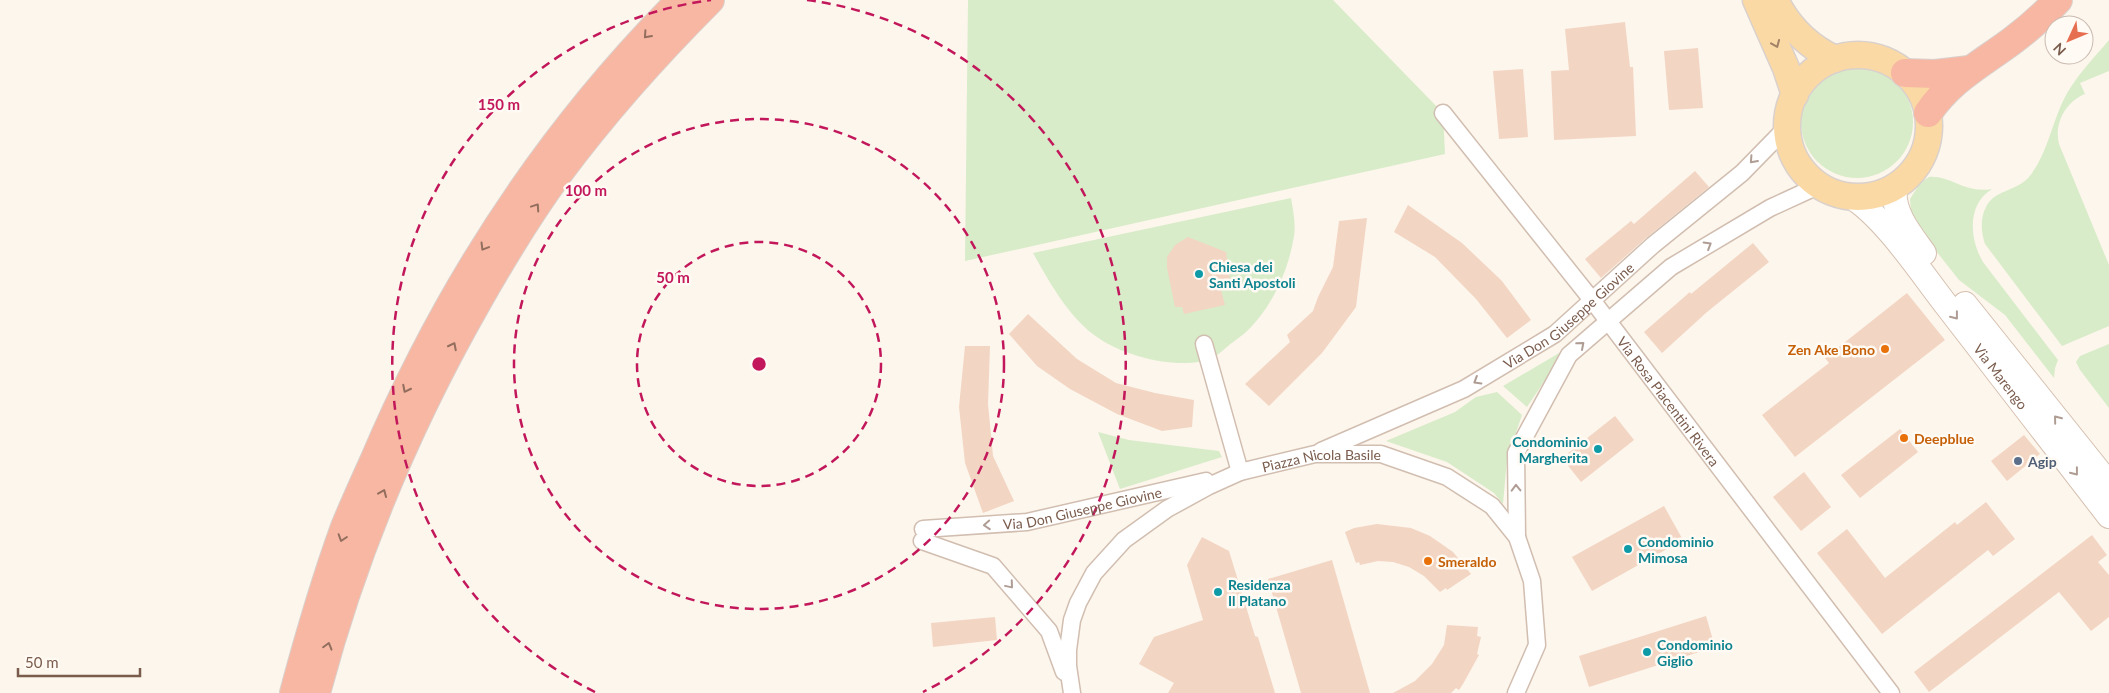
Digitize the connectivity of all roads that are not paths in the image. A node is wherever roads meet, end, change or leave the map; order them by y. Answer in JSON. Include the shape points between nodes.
{"nodes":[{"id":1,"x":681,"y":0,"type":"edge"},
{"id":2,"x":710,"y":0,"type":"edge"},
{"id":3,"x":1756,"y":0,"type":"edge"},
{"id":4,"x":1775,"y":0,"type":"edge"},
{"id":5,"x":2058,"y":0,"type":"edge"},
{"id":6,"x":1835,"y":59,"type":"junction"},
{"id":7,"x":1968,"y":70,"type":"junction"},
{"id":8,"x":1905,"y":73,"type":"junction"},
{"id":9,"x":1795,"y":95,"type":"junction"},
{"id":10,"x":1443,"y":113,"type":"dead end"},
{"id":11,"x":1928,"y":114,"type":"junction"},
{"id":12,"x":1788,"y":126,"type":"junction"},
{"id":13,"x":1820,"y":185,"type":"junction"},
{"id":14,"x":1895,"y":186,"type":"junction"},
{"id":15,"x":1850,"y":196,"type":"junction"},
{"id":16,"x":1592,"y":300,"type":"junction"},
{"id":17,"x":1607,"y":322,"type":"junction"},
{"id":18,"x":1204,"y":344,"type":"dead end"},
{"id":19,"x":1315,"y":454,"type":"junction"},
{"id":20,"x":1240,"y":472,"type":"junction"},
{"id":21,"x":2109,"y":484,"type":"edge"},
{"id":22,"x":2109,"y":516,"type":"edge"},
{"id":23,"x":1517,"y":537,"type":"junction"},
{"id":24,"x":1070,"y":689,"type":"edge"},
{"id":25,"x":294,"y":693,"type":"edge"},
{"id":26,"x":316,"y":693,"type":"edge"},
{"id":27,"x":1516,"y":693,"type":"edge"},
{"id":28,"x":1892,"y":693,"type":"edge"}],
"edges":[{"from":1,"to":25,"type":"highway","one_way":true,"via":[[601,86],[540,164],[486,243],[436,330],[392,419],[346,526]]},
{"from":26,"to":2,"type":"highway","one_way":true,"via":[[367,533],[411,427],[504,254],[558,175],[618,99]]},
{"from":3,"to":9,"type":"main road","one_way":true},
{"from":4,"to":6,"type":"main road","via":[[1797,33]]},
{"from":5,"to":7,"type":"highway","via":[[2026,30]]},
{"from":6,"to":8,"type":"main road","via":[[1875,57]]},
{"from":6,"to":9,"type":"main road","via":[[1813,72]]},
{"from":7,"to":8,"type":"highway"},
{"from":7,"to":11,"type":"highway"},
{"from":8,"to":11,"type":"main road","via":[[1922,94]]},
{"from":9,"to":12,"type":"main road"},
{"from":10,"to":16,"type":"street","name":"Via Rosa Piacentini Rivera"},
{"from":11,"to":14,"type":"main road","via":[[1929,134],[1923,154],[1910,174]]},
{"from":12,"to":13,"type":"main road","via":[[1791,148],[1799,164]]},
{"from":12,"to":16,"type":"street","name":"Via Don Giuseppe Giovine","one_way":true,"via":[[1742,173],[1653,245]]},
{"from":13,"to":15,"type":"main road"},
{"from":17,"to":13,"type":"street","name":"Via Don Giuseppe Giovine","one_way":true,"via":[[1671,267],[1770,208]]},
{"from":14,"to":15,"type":"main road","via":[[1874,195]]},
{"from":21,"to":14,"type":"main road","one_way":true,"via":[[1914,240],[1898,209]]},
{"from":15,"to":22,"type":"main road","name":"Via Marengo","one_way":true,"via":[[1892,236]]},
{"from":16,"to":17,"type":"street","name":"Via Rosa Piacentini Rivera"},
{"from":16,"to":19,"type":"street","name":"Via Don Giuseppe Giovine","one_way":true,"via":[[1555,334],[1464,389]]},
{"from":23,"to":17,"type":"street","name":"Via Don Giuseppe Giovine","one_way":true,"via":[[1516,453],[1569,355]]},
{"from":17,"to":28,"type":"street","name":"Via Rosa Piacentini Rivera"},
{"from":18,"to":20,"type":"street"},
{"from":19,"to":20,"type":"street","name":"Piazza Nicola Basile"},
{"from":19,"to":23,"type":"street","name":"Piazza Nicola Basile","via":[[1381,454],[1446,477],[1492,506]]},
{"from":20,"to":24,"type":"street","name":"Piazza Nicola Basile","via":[[1160,513],[1124,540],[1094,573],[1072,620],[1068,650]]},
{"from":20,"to":24,"type":"street","name":"Via Don Giuseppe Giovine","one_way":true,"via":[[1027,522],[923,535],[994,566],[1049,631]]},
{"from":23,"to":27,"type":"street","name":"Piazza Nicola Basile","via":[[1532,581],[1537,645]]}]}
